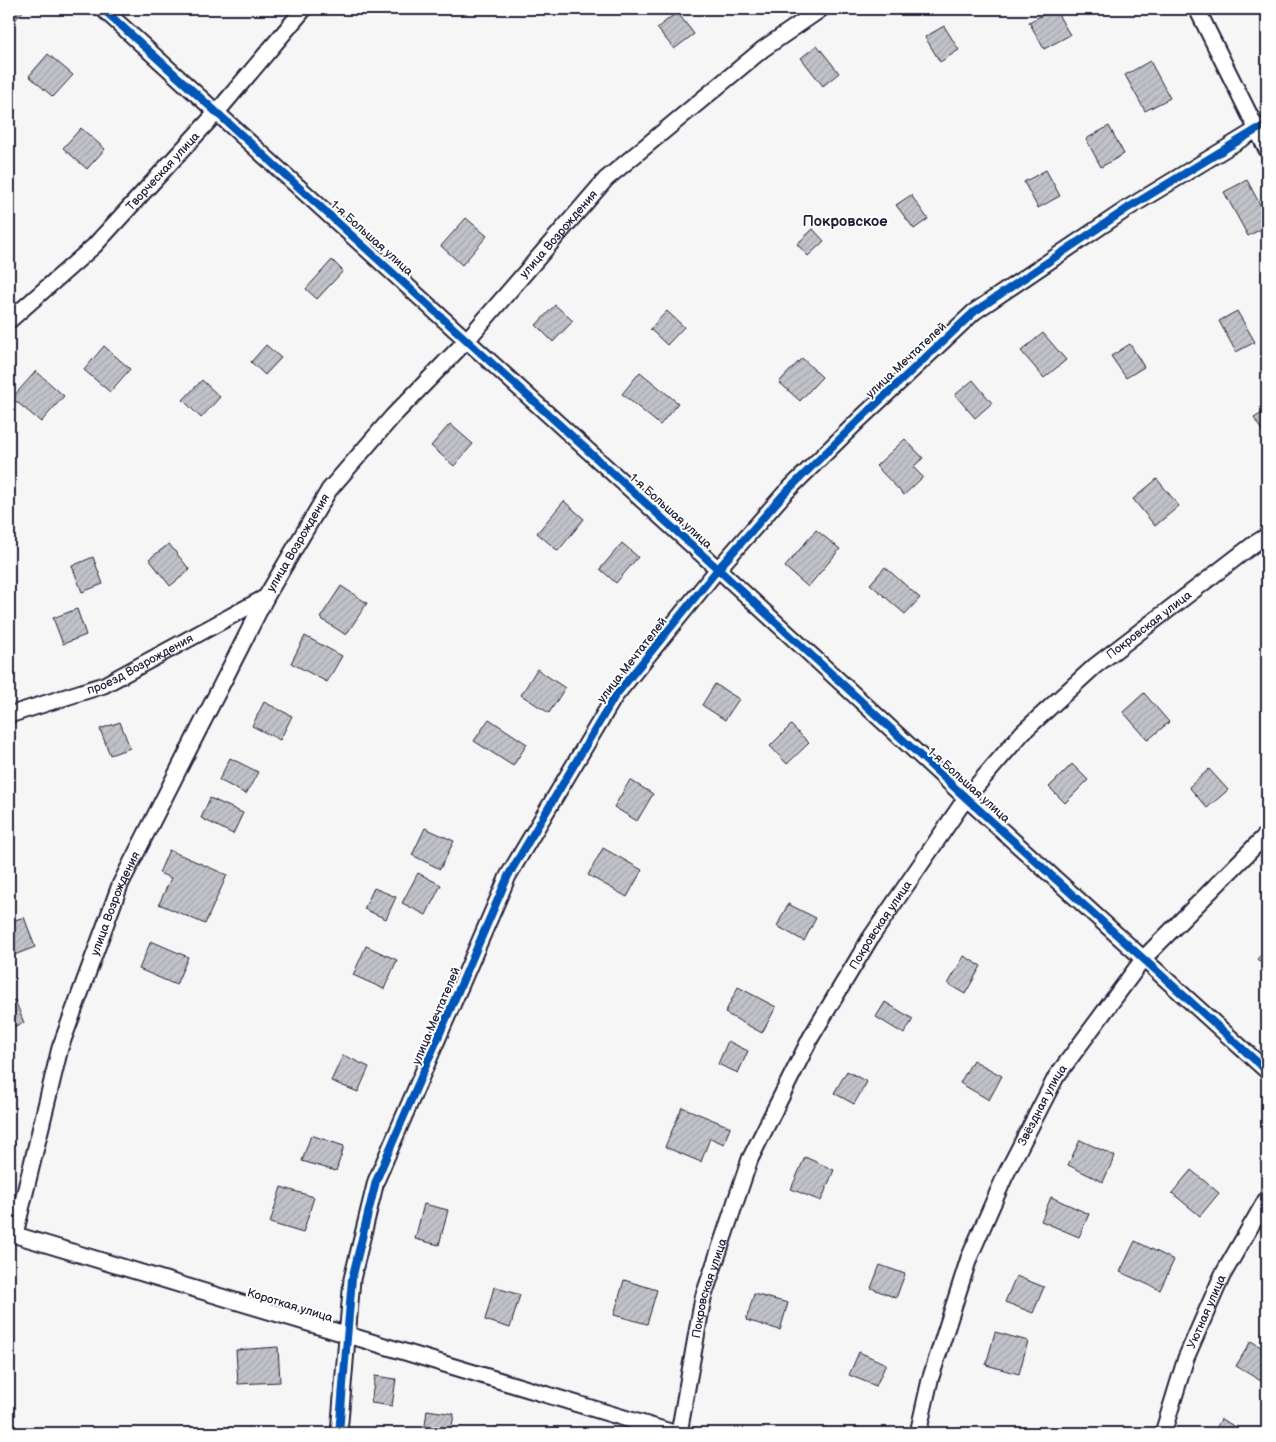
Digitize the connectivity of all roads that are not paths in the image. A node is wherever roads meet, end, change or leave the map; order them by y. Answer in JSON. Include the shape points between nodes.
{"nodes":[{"id":1,"x":103,"y":9,"type":"edge"},
{"id":2,"x":304,"y":9,"type":"edge"},
{"id":3,"x":821,"y":9,"type":"edge"},
{"id":4,"x":1197,"y":9,"type":"edge"},
{"id":5,"x":216,"y":112,"type":"junction"},
{"id":6,"x":1262,"y":127,"type":"edge"},
{"id":7,"x":1267,"y":150,"type":"edge"},
{"id":8,"x":9,"y":321,"type":"edge"},
{"id":9,"x":467,"y":340,"type":"junction"},
{"id":10,"x":1267,"y":536,"type":"edge"},
{"id":11,"x":718,"y":569,"type":"junction"},
{"id":12,"x":266,"y":597,"type":"junction"},
{"id":13,"x":9,"y":715,"type":"edge"},
{"id":14,"x":966,"y":798,"type":"junction"},
{"id":15,"x":1267,"y":834,"type":"edge"},
{"id":16,"x":1144,"y":958,"type":"junction"},
{"id":17,"x":1267,"y":1071,"type":"edge"},
{"id":18,"x":1267,"y":1198,"type":"edge"},
{"id":19,"x":12,"y":1233,"type":"edge"},
{"id":20,"x":347,"y":1334,"type":"junction"},
{"id":21,"x":339,"y":1433,"type":"edge"},
{"id":22,"x":674,"y":1433,"type":"edge"},
{"id":23,"x":679,"y":1433,"type":"edge"},
{"id":24,"x":918,"y":1433,"type":"edge"},
{"id":25,"x":1163,"y":1433,"type":"edge"}],
"edges":[{"from":1,"to":5,"type":"street","name":"1-я Большая улица"},
{"from":2,"to":5,"type":"street","name":"Творческая улица"},
{"from":3,"to":9,"type":"street","name":"улица Возрождения","via":[[763,49],[606,179]]},
{"from":4,"to":6,"type":"street"},
{"from":5,"to":8,"type":"street","name":"Творческая улица","via":[[94,246]]},
{"from":5,"to":9,"type":"street","name":"1-я Большая улица"},
{"from":6,"to":7,"type":"street"},
{"from":6,"to":11,"type":"street","name":"улица Мечтателей","via":[[1128,208],[974,312],[784,494]]},
{"from":9,"to":11,"type":"street","name":"1-я Большая улица"},
{"from":9,"to":12,"type":"street","name":"улица Возрождения","via":[[392,416],[329,490]]},
{"from":10,"to":14,"type":"street","name":"Покровская улица","via":[[1095,666],[1023,732]]},
{"from":11,"to":14,"type":"street","name":"1-я Большая улица"},
{"from":11,"to":20,"type":"street","name":"улица Мечтателей","via":[[615,696],[508,876],[376,1181],[352,1279]]},
{"from":12,"to":13,"type":"street","name":"проезд Возрождения","via":[[104,685]]},
{"from":12,"to":19,"type":"street","name":"улица Возрождения","via":[[120,885],[60,1048]]},
{"from":14,"to":16,"type":"street","name":"1-я Большая улица"},
{"from":14,"to":23,"type":"street","name":"Покровская улица","via":[[871,937],[811,1037],[750,1159],[703,1298]]},
{"from":15,"to":16,"type":"street","name":"Звёздная улица"},
{"from":16,"to":17,"type":"street","name":"1-я Большая улица"},
{"from":16,"to":24,"type":"street","name":"Звёздная улица","via":[[1056,1077],[1005,1176],[969,1258],[930,1380]]},
{"from":18,"to":25,"type":"street","name":"Уютная улица","via":[[1222,1276],[1186,1358]]},
{"from":19,"to":20,"type":"street","name":"Короткая улица"},
{"from":20,"to":21,"type":"street","name":"улица Мечтателей"},
{"from":20,"to":22,"type":"street","name":"Короткая улица"}]}
